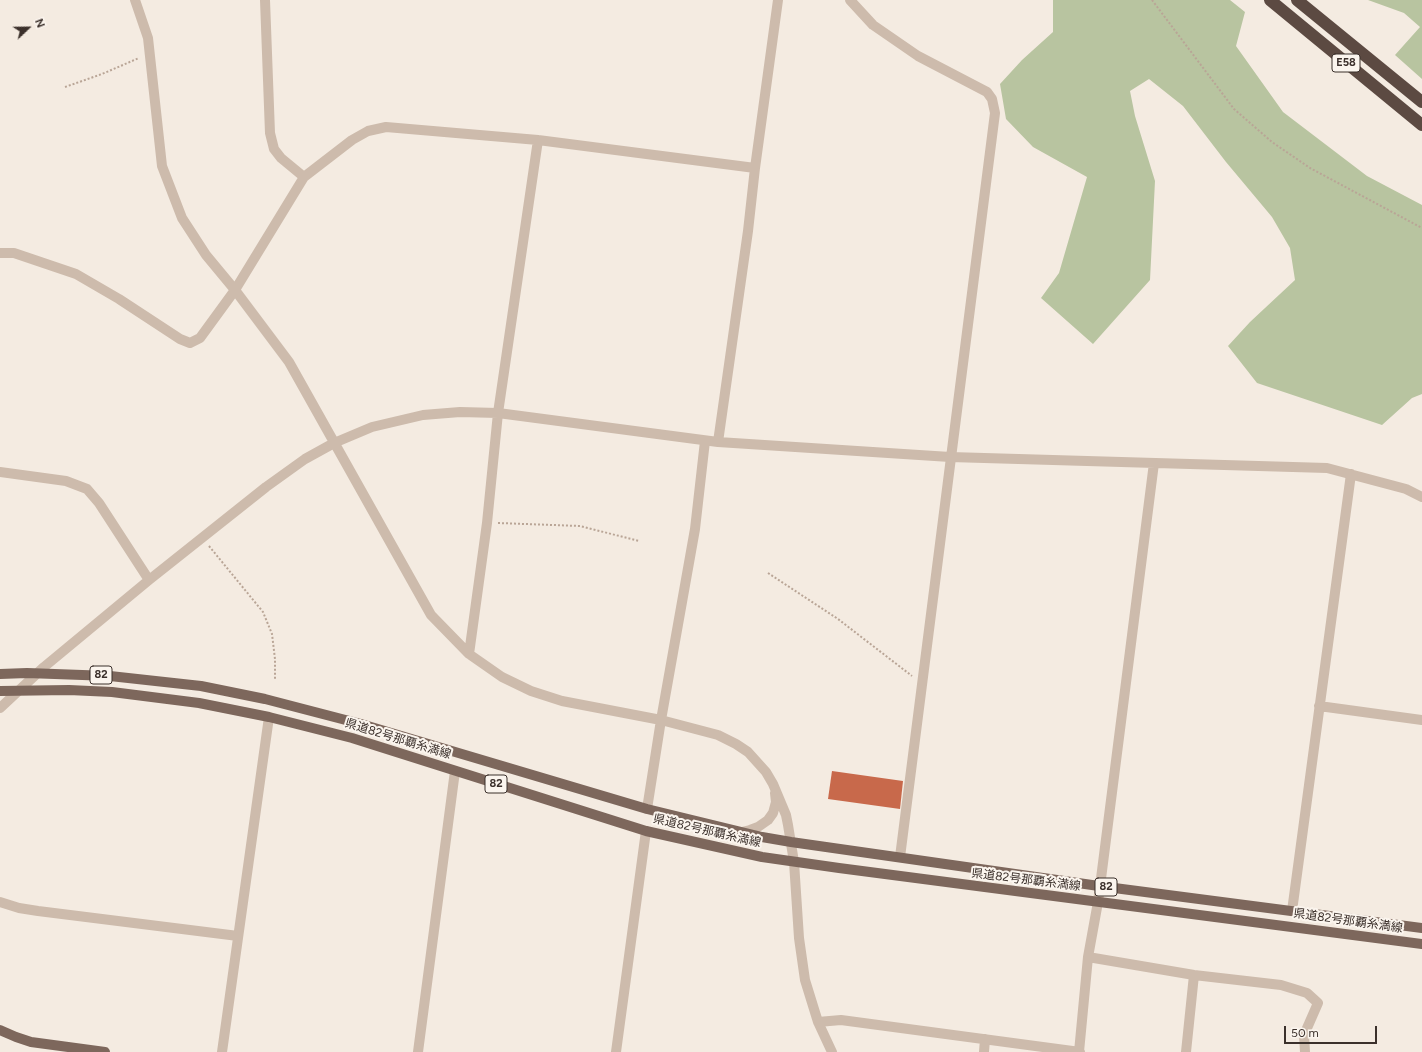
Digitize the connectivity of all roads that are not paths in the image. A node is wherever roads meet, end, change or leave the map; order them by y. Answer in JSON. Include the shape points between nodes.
{"nodes":[{"id":1,"x":135,"y":0,"type":"edge"},
{"id":2,"x":265,"y":0,"type":"edge"},
{"id":3,"x":778,"y":0,"type":"edge"},
{"id":4,"x":850,"y":0,"type":"edge"},
{"id":5,"x":1270,"y":0,"type":"edge"},
{"id":6,"x":1297,"y":0,"type":"edge"},
{"id":7,"x":1422,"y":102,"type":"edge"},
{"id":8,"x":1422,"y":125,"type":"edge"},
{"id":9,"x":538,"y":140,"type":"junction"},
{"id":10,"x":755,"y":168,"type":"junction"},
{"id":11,"x":304,"y":177,"type":"junction"},
{"id":12,"x":0,"y":253,"type":"edge"},
{"id":13,"x":235,"y":290,"type":"junction"},
{"id":14,"x":498,"y":413,"type":"junction"},
{"id":15,"x":705,"y":441,"type":"junction"},
{"id":16,"x":334,"y":442,"type":"junction"},
{"id":17,"x":718,"y":442,"type":"junction"},
{"id":18,"x":950,"y":457,"type":"junction"},
{"id":19,"x":1154,"y":463,"type":"junction"},
{"id":20,"x":0,"y":472,"type":"edge"},
{"id":21,"x":1351,"y":474,"type":"junction"},
{"id":22,"x":1422,"y":497,"type":"edge"},
{"id":23,"x":149,"y":580,"type":"junction"},
{"id":24,"x":469,"y":654,"type":"junction"},
{"id":25,"x":0,"y":674,"type":"edge"},
{"id":26,"x":0,"y":691,"type":"edge"},
{"id":27,"x":1319,"y":706,"type":"junction"},
{"id":28,"x":0,"y":708,"type":"edge"},
{"id":29,"x":269,"y":716,"type":"junction"},
{"id":30,"x":661,"y":720,"type":"junction"},
{"id":31,"x":1422,"y":720,"type":"edge"},
{"id":32,"x":455,"y":771,"type":"junction"},
{"id":33,"x":773,"y":784,"type":"junction"},
{"id":34,"x":646,"y":809,"type":"junction"},
{"id":35,"x":646,"y":830,"type":"junction"},
{"id":36,"x":742,"y":832,"type":"junction"},
{"id":37,"x":791,"y":842,"type":"junction"},
{"id":38,"x":900,"y":857,"type":"junction"},
{"id":39,"x":794,"y":862,"type":"junction"},
{"id":40,"x":1099,"y":886,"type":"junction"},
{"id":41,"x":0,"y":902,"type":"edge"},
{"id":42,"x":1098,"y":902,"type":"junction"},
{"id":43,"x":1292,"y":911,"type":"junction"},
{"id":44,"x":1422,"y":928,"type":"edge"},
{"id":45,"x":238,"y":936,"type":"junction"},
{"id":46,"x":1422,"y":944,"type":"edge"},
{"id":47,"x":1088,"y":957,"type":"junction"},
{"id":48,"x":1194,"y":975,"type":"junction"},
{"id":49,"x":818,"y":1022,"type":"junction"},
{"id":50,"x":0,"y":1030,"type":"edge"},
{"id":51,"x":985,"y":1039,"type":"junction"},
{"id":52,"x":105,"y":1052,"type":"edge"},
{"id":53,"x":222,"y":1052,"type":"edge"},
{"id":54,"x":418,"y":1052,"type":"edge"},
{"id":55,"x":616,"y":1052,"type":"edge"},
{"id":56,"x":832,"y":1052,"type":"edge"},
{"id":57,"x":984,"y":1052,"type":"edge"},
{"id":58,"x":1079,"y":1052,"type":"edge"},
{"id":59,"x":1186,"y":1052,"type":"edge"},
{"id":60,"x":1304,"y":1052,"type":"edge"}],
"edges":[{"from":1,"to":13,"type":"street","via":[[148,38],[162,166],[182,218],[206,255]]},
{"from":2,"to":11,"type":"street","via":[[270,133],[274,149]]},
{"from":3,"to":10,"type":"street"},
{"from":4,"to":18,"type":"street","via":[[873,25],[918,56],[987,92],[995,113]]},
{"from":5,"to":8,"type":"highway","number":"E58"},
{"from":6,"to":7,"type":"highway","number":"E58"},
{"from":9,"to":10,"type":"street"},
{"from":9,"to":11,"type":"street","via":[[386,127],[368,131],[352,140]]},
{"from":9,"to":14,"type":"street"},
{"from":10,"to":17,"type":"street"},
{"from":11,"to":13,"type":"street"},
{"from":12,"to":13,"type":"street","via":[[14,253],[76,274],[190,343],[200,338]]},
{"from":13,"to":16,"type":"street","via":[[289,362]]},
{"from":14,"to":15,"type":"street"},
{"from":14,"to":16,"type":"street","via":[[460,412],[423,415],[372,427]]},
{"from":14,"to":24,"type":"street","via":[[487,523]]},
{"from":15,"to":17,"type":"street"},
{"from":15,"to":30,"type":"street","via":[[695,529]]},
{"from":16,"to":23,"type":"street","via":[[266,487]]},
{"from":16,"to":24,"type":"street","via":[[431,615]]},
{"from":17,"to":18,"type":"street"},
{"from":18,"to":19,"type":"street"},
{"from":18,"to":38,"type":"street"},
{"from":19,"to":21,"type":"street","via":[[1326,468]]},
{"from":19,"to":40,"type":"street"},
{"from":20,"to":23,"type":"street","via":[[66,481],[87,489],[100,503]]},
{"from":21,"to":22,"type":"street","via":[[1406,489]]},
{"from":21,"to":27,"type":"street"},
{"from":23,"to":28,"type":"street","via":[[44,666]]},
{"from":24,"to":30,"type":"street","via":[[502,677],[531,692],[562,701]]},
{"from":25,"to":34,"type":"main road","name":"県道82号那覇糸満線","number":"82","via":[[89,674],[202,686],[265,699],[361,724]]},
{"from":26,"to":29,"type":"main road","name":"県道82号那覇糸満線","number":"82","via":[[112,692],[198,703]]},
{"from":27,"to":31,"type":"street"},
{"from":27,"to":43,"type":"street"},
{"from":29,"to":32,"type":"main road","name":"県道82号那覇糸満線","number":"82","via":[[352,738]]},
{"from":29,"to":45,"type":"street"},
{"from":30,"to":33,"type":"street","via":[[718,735],[736,744],[748,752]]},
{"from":30,"to":34,"type":"street"},
{"from":32,"to":35,"type":"main road","name":"県道82号那覇糸満線","number":"82"},
{"from":32,"to":54,"type":"street"},
{"from":33,"to":36,"type":"street","via":[[776,802],[773,813],[758,827]]},
{"from":33,"to":37,"type":"street","via":[[786,815]]},
{"from":34,"to":36,"type":"main road","name":"県道82号那覇糸満線","number":"82"},
{"from":35,"to":39,"type":"main road","name":"県道82号那覇糸満線","number":"82"},
{"from":35,"to":55,"type":"street"},
{"from":36,"to":37,"type":"main road","name":"県道82号那覇糸満線","number":"82"},
{"from":37,"to":38,"type":"main road","name":"県道82号那覇糸満線","number":"82"},
{"from":37,"to":39,"type":"street"},
{"from":38,"to":40,"type":"main road","name":"県道82号那覇糸満線","number":"82"},
{"from":39,"to":42,"type":"main road","name":"県道82号那覇糸満線","number":"82"},
{"from":39,"to":49,"type":"street","via":[[799,938],[805,980]]},
{"from":40,"to":42,"type":"street"},
{"from":40,"to":43,"type":"main road","name":"県道82号那覇糸満線","number":"82"},
{"from":41,"to":45,"type":"street","via":[[38,911]]},
{"from":42,"to":46,"type":"main road","name":"県道82号那覇糸満線","number":"82"},
{"from":42,"to":47,"type":"street"},
{"from":43,"to":44,"type":"main road","name":"県道82号那覇糸満線","number":"82"},
{"from":45,"to":53,"type":"street"},
{"from":47,"to":48,"type":"street"},
{"from":47,"to":58,"type":"street"},
{"from":48,"to":59,"type":"street"},
{"from":48,"to":60,"type":"street","via":[[1281,985],[1307,994],[1318,1003],[1304,1035]]},
{"from":49,"to":51,"type":"street","via":[[841,1020]]},
{"from":49,"to":56,"type":"street"},
{"from":50,"to":52,"type":"main road","via":[[31,1042]]},
{"from":51,"to":57,"type":"street"},
{"from":51,"to":58,"type":"street"}]}
